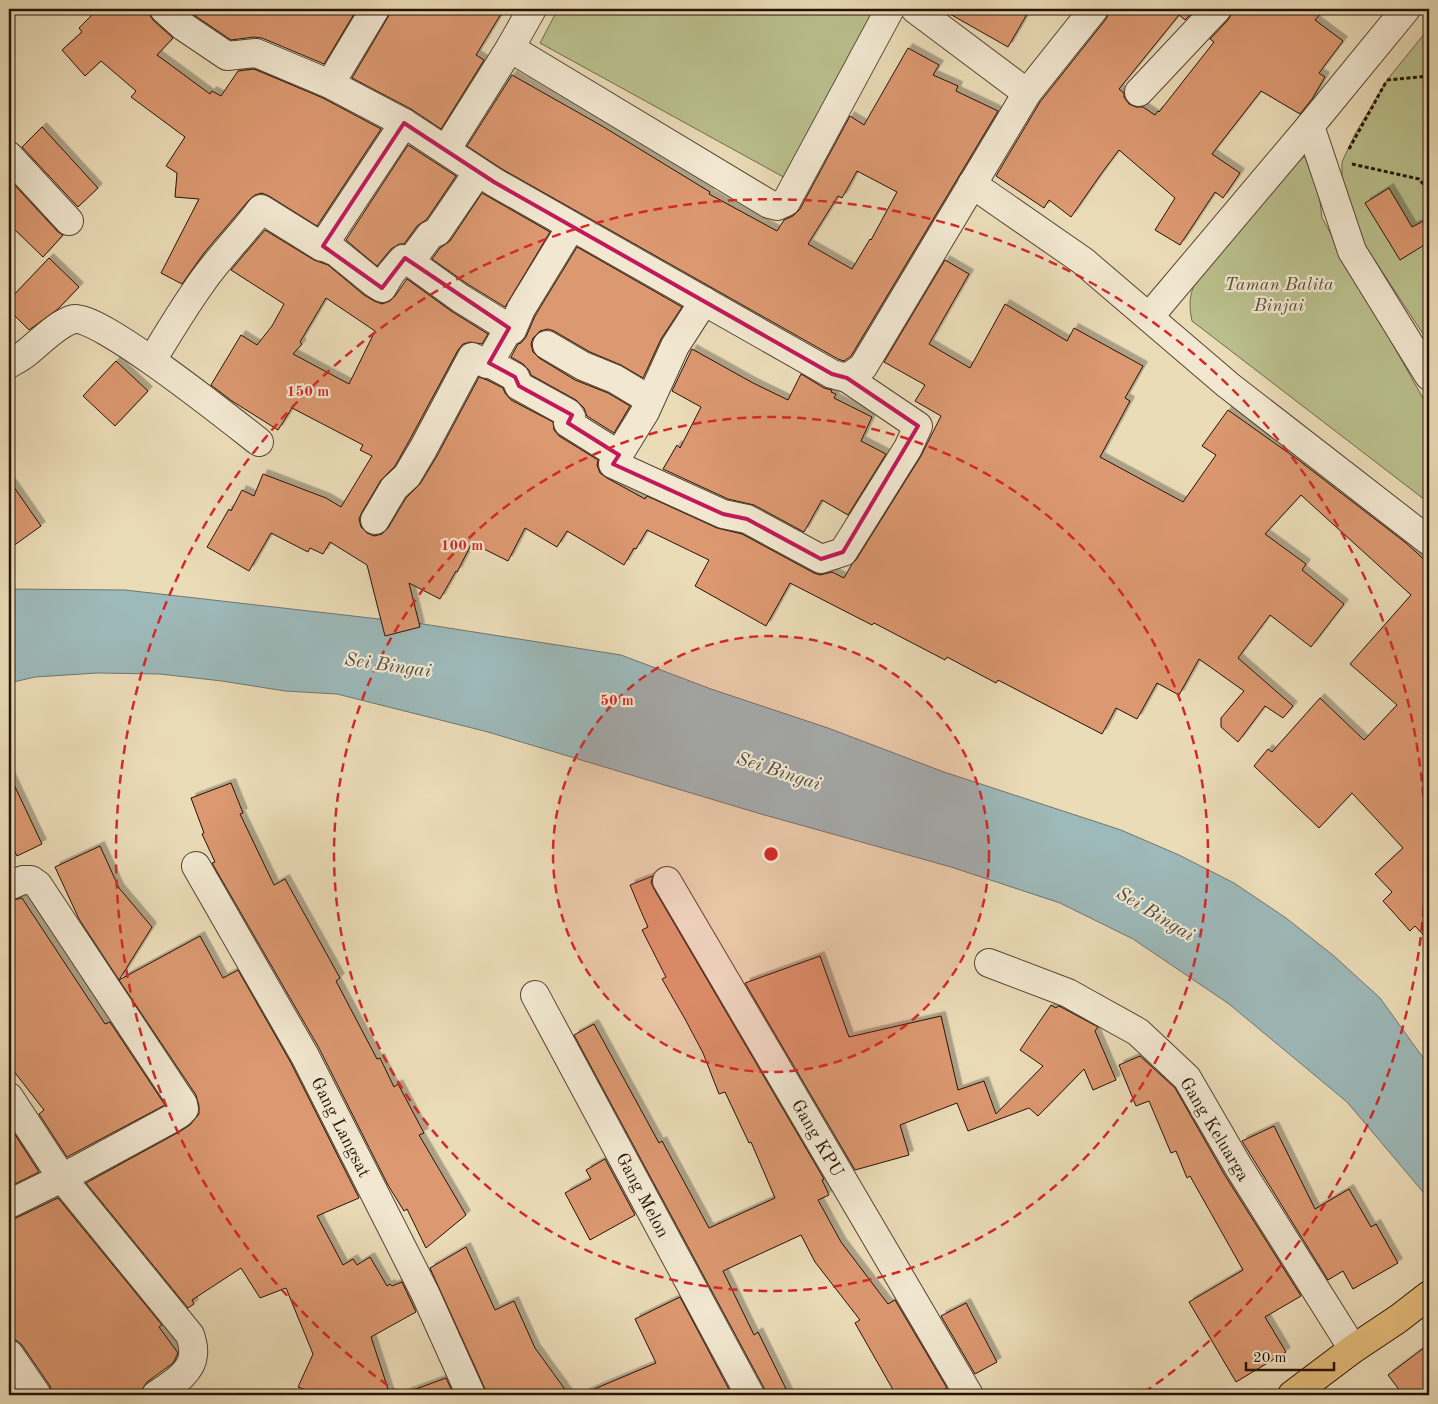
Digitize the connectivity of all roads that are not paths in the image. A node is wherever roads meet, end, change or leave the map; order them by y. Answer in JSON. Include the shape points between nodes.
{"nodes":[{"id":1,"x":164,"y":9,"type":"edge"},
{"id":2,"x":375,"y":9,"type":"edge"},
{"id":3,"x":532,"y":9,"type":"edge"},
{"id":4,"x":890,"y":9,"type":"edge"},
{"id":5,"x":915,"y":9,"type":"edge"},
{"id":6,"x":1094,"y":9,"type":"edge"},
{"id":7,"x":1217,"y":9,"type":"edge"},
{"id":8,"x":1406,"y":9,"type":"edge"},
{"id":9,"x":510,"y":48,"type":"junction"},
{"id":10,"x":330,"y":84,"type":"junction"},
{"id":11,"x":1027,"y":92,"type":"junction"},
{"id":12,"x":1138,"y":92,"type":"dead end"},
{"id":13,"x":404,"y":123,"type":"junction"},
{"id":14,"x":1310,"y":126,"type":"junction"},
{"id":15,"x":446,"y":150,"type":"junction"},
{"id":16,"x":9,"y":156,"type":"edge"},
{"id":17,"x":478,"y":172,"type":"junction"},
{"id":18,"x":972,"y":184,"type":"junction"},
{"id":19,"x":69,"y":221,"type":"dead end"},
{"id":20,"x":571,"y":226,"type":"junction"},
{"id":21,"x":323,"y":246,"type":"junction"},
{"id":22,"x":410,"y":262,"type":"junction"},
{"id":23,"x":704,"y":301,"type":"junction"},
{"id":24,"x":1149,"y":317,"type":"junction"},
{"id":25,"x":509,"y":328,"type":"junction"},
{"id":26,"x":547,"y":346,"type":"dead end"},
{"id":27,"x":152,"y":360,"type":"junction"},
{"id":28,"x":489,"y":363,"type":"junction"},
{"id":29,"x":9,"y":364,"type":"edge"},
{"id":30,"x":1429,"y":376,"type":"edge"},
{"id":31,"x":847,"y":378,"type":"junction"},
{"id":32,"x":650,"y":400,"type":"junction"},
{"id":33,"x":259,"y":442,"type":"dead end"},
{"id":34,"x":619,"y":455,"type":"junction"},
{"id":35,"x":375,"y":520,"type":"dead end"},
{"id":36,"x":1429,"y":542,"type":"edge"},
{"id":37,"x":196,"y":866,"type":"dead end"},
{"id":38,"x":667,"y":881,"type":"dead end"},
{"id":39,"x":9,"y":886,"type":"edge"},
{"id":40,"x":989,"y":963,"type":"dead end"},
{"id":41,"x":536,"y":995,"type":"dead end"},
{"id":42,"x":9,"y":1097,"type":"edge"},
{"id":43,"x":62,"y":1178,"type":"junction"},
{"id":44,"x":9,"y":1204,"type":"edge"},
{"id":45,"x":1429,"y":1295,"type":"edge"},
{"id":46,"x":1353,"y":1349,"type":"junction"},
{"id":47,"x":9,"y":1354,"type":"edge"},
{"id":48,"x":37,"y":1395,"type":"edge"},
{"id":49,"x":156,"y":1395,"type":"edge"},
{"id":50,"x":471,"y":1395,"type":"edge"},
{"id":51,"x":750,"y":1395,"type":"edge"},
{"id":52,"x":969,"y":1395,"type":"edge"},
{"id":53,"x":1292,"y":1395,"type":"edge"}],
"edges":[{"from":1,"to":10,"type":"street","via":[[227,56],[256,53]]},
{"from":2,"to":10,"type":"street"},
{"from":3,"to":9,"type":"street"},
{"from":4,"to":9,"type":"street","via":[[786,202],[777,206],[768,204]]},
{"from":5,"to":11,"type":"street"},
{"from":6,"to":11,"type":"street"},
{"from":7,"to":12,"type":"street"},
{"from":8,"to":14,"type":"street"},
{"from":9,"to":15,"type":"street"},
{"from":10,"to":13,"type":"street"},
{"from":11,"to":18,"type":"street"},
{"from":13,"to":15,"type":"street"},
{"from":13,"to":21,"type":"street"},
{"from":14,"to":24,"type":"street"},
{"from":14,"to":30,"type":"street","via":[[1352,250]]},
{"from":15,"to":17,"type":"street"},
{"from":16,"to":19,"type":"street"},
{"from":17,"to":20,"type":"street"},
{"from":17,"to":22,"type":"street","via":[[437,232],[430,235]]},
{"from":18,"to":24,"type":"street","via":[[1083,261]]},
{"from":18,"to":31,"type":"street","via":[[863,367]]},
{"from":20,"to":23,"type":"street"},
{"from":20,"to":25,"type":"street","via":[[525,302],[512,330]]},
{"from":21,"to":22,"type":"street","via":[[336,252],[382,288],[403,259]]},
{"from":21,"to":27,"type":"street","via":[[261,209],[202,282]]},
{"from":22,"to":25,"type":"street"},
{"from":23,"to":31,"type":"street","via":[[832,374]]},
{"from":23,"to":32,"type":"street","via":[[675,346]]},
{"from":24,"to":36,"type":"street","via":[[1228,385]]},
{"from":25,"to":28,"type":"street"},
{"from":26,"to":32,"type":"street"},
{"from":27,"to":29,"type":"street","via":[[95,324],[75,319],[63,323]]},
{"from":27,"to":33,"type":"street"},
{"from":28,"to":34,"type":"street","via":[[515,377],[519,386],[568,413],[571,417],[568,423]]},
{"from":28,"to":35,"type":"street","via":[[472,357],[407,476],[394,488]]},
{"from":31,"to":34,"type":"street","via":[[918,426],[908,448],[843,552],[820,559],[747,520],[722,514],[613,464]]},
{"from":32,"to":34,"type":"street"},
{"from":37,"to":50,"type":"street","name":"Gang Langsat","via":[[305,1056],[425,1293]]},
{"from":38,"to":52,"type":"street","name":"Gang KPU"},
{"from":39,"to":43,"type":"street","via":[[23,880],[31,880],[38,885],[184,1109]]},
{"from":40,"to":46,"type":"street","name":"Gang Keluarga","via":[[1068,993],[1138,1032],[1187,1078]]},
{"from":41,"to":51,"type":"street","name":"Gang Melon"},
{"from":42,"to":43,"type":"street"},
{"from":43,"to":44,"type":"street"},
{"from":43,"to":49,"type":"street","via":[[190,1335],[194,1356],[190,1364],[181,1377]]},
{"from":45,"to":46,"type":"main road"},
{"from":46,"to":53,"type":"main road"},
{"from":47,"to":48,"type":"street"}]}
